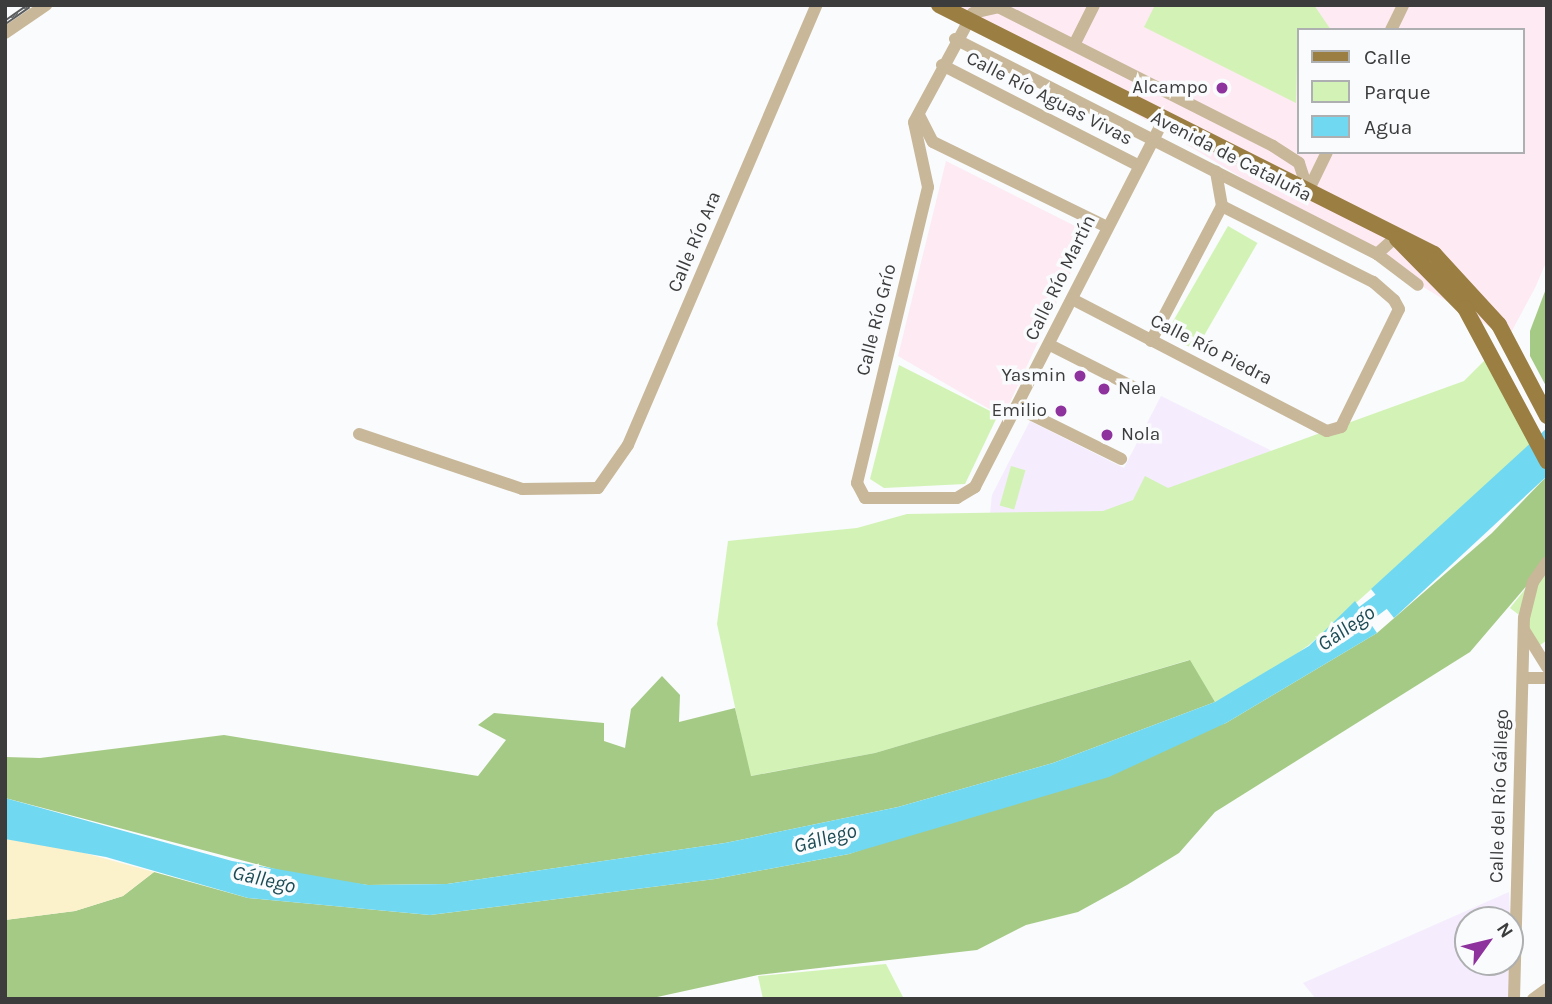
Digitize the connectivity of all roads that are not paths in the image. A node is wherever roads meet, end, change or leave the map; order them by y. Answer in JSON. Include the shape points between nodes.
{"nodes":[{"id":1,"x":46,"y":5,"type":"edge"},
{"id":2,"x":817,"y":5,"type":"edge"},
{"id":3,"x":939,"y":5,"type":"edge"},
{"id":4,"x":1094,"y":5,"type":"edge"},
{"id":5,"x":1403,"y":5,"type":"edge"},
{"id":6,"x":965,"y":19,"type":"junction"},
{"id":7,"x":1392,"y":28,"type":"edge"},
{"id":8,"x":5,"y":33,"type":"edge"},
{"id":9,"x":956,"y":39,"type":"junction"},
{"id":10,"x":1075,"y":43,"type":"junction"},
{"id":11,"x":942,"y":65,"type":"junction"},
{"id":12,"x":919,"y":111,"type":"junction"},
{"id":13,"x":1164,"y":119,"type":"junction"},
{"id":14,"x":1153,"y":140,"type":"junction"},
{"id":15,"x":939,"y":144,"type":"junction"},
{"id":16,"x":1326,"y":154,"type":"edge"},
{"id":17,"x":923,"y":161,"type":"junction"},
{"id":18,"x":1139,"y":166,"type":"junction"},
{"id":19,"x":1216,"y":172,"type":"junction"},
{"id":20,"x":1308,"y":191,"type":"junction"},
{"id":21,"x":1222,"y":206,"type":"junction"},
{"id":22,"x":1107,"y":227,"type":"junction"},
{"id":23,"x":1396,"y":237,"type":"junction"},
{"id":24,"x":1377,"y":254,"type":"junction"},
{"id":25,"x":1418,"y":285,"type":"dead end"},
{"id":26,"x":1072,"y":299,"type":"junction"},
{"id":27,"x":1151,"y":341,"type":"junction"},
{"id":28,"x":1050,"y":345,"type":"junction"},
{"id":29,"x":1139,"y":390,"type":"dead end"},
{"id":30,"x":1018,"y":408,"type":"junction"},
{"id":31,"x":1547,"y":416,"type":"edge"},
{"id":32,"x":359,"y":433,"type":"dead end"},
{"id":33,"x":1121,"y":458,"type":"dead end"},
{"id":34,"x":1547,"y":461,"type":"edge"},
{"id":35,"x":857,"y":483,"type":"joint"},
{"id":36,"x":1547,"y":562,"type":"edge"},
{"id":37,"x":1524,"y":624,"type":"junction"},
{"id":38,"x":1547,"y":667,"type":"edge"},
{"id":39,"x":1522,"y":678,"type":"junction"},
{"id":40,"x":1547,"y":678,"type":"edge"},
{"id":41,"x":1547,"y":989,"type":"edge"},
{"id":42,"x":1514,"y":999,"type":"edge"},
{"id":43,"x":1533,"y":999,"type":"edge"}],
"edges":[{"from":1,"to":8,"type":"street"},
{"from":2,"to":32,"type":"street","name":"Calle Río Ara","via":[[628,445],[598,488],[522,489]]},
{"from":3,"to":6,"type":"main road","name":"Avenida de Cataluña"},
{"from":4,"to":10,"type":"street"},
{"from":5,"to":7,"type":"street"},
{"from":6,"to":9,"type":"street","name":"Calle Río Grío"},
{"from":6,"to":10,"type":"street","name":"Avenida de Cataluña","via":[[998,7]]},
{"from":6,"to":13,"type":"main road","name":"Avenida de Cataluña"},
{"from":9,"to":11,"type":"street","name":"Calle Río Grío"},
{"from":9,"to":14,"type":"street","name":"Avenida de Cataluña"},
{"from":10,"to":20,"type":"street","name":"Avenida de Cataluña","via":[[1290,156],[1303,169]]},
{"from":11,"to":12,"type":"street","name":"Calle Río Grío"},
{"from":11,"to":18,"type":"street","name":"Calle Río Aguas Vivas"},
{"from":12,"to":15,"type":"street","via":[[922,130]]},
{"from":12,"to":17,"type":"street","name":"Calle Río Grío","via":[[913,126]]},
{"from":13,"to":14,"type":"street","name":"Calle Río Martín"},
{"from":13,"to":20,"type":"main road","name":"Avenida de Cataluña"},
{"from":14,"to":18,"type":"street","name":"Calle Río Martín"},
{"from":14,"to":19,"type":"street","name":"Avenida de Cataluña"},
{"from":15,"to":17,"type":"street"},
{"from":15,"to":22,"type":"street"},
{"from":16,"to":20,"type":"street"},
{"from":17,"to":35,"type":"street","name":"Calle Río Grío","via":[[927,194]]},
{"from":18,"to":22,"type":"street","name":"Calle Río Martín"},
{"from":19,"to":21,"type":"street"},
{"from":19,"to":24,"type":"street","name":"Avenida de Cataluña"},
{"from":20,"to":23,"type":"main road","name":"Avenida de Cataluña"},
{"from":21,"to":27,"type":"street"},
{"from":21,"to":27,"type":"street","name":"Calle Río Piedra","via":[[1373,282],[1399,309],[1334,430]]},
{"from":22,"to":26,"type":"street","name":"Calle Río Martín"},
{"from":23,"to":24,"type":"street"},
{"from":23,"to":31,"type":"main road","name":"Avenida de Cataluña","via":[[1451,267],[1515,353]]},
{"from":23,"to":34,"type":"main road","name":"Avenida de Cataluña","via":[[1457,297],[1497,362]]},
{"from":24,"to":25,"type":"street","name":"Avenida de Cataluña"},
{"from":26,"to":27,"type":"street","name":"Calle Río Piedra"},
{"from":26,"to":28,"type":"street","name":"Calle Río Martín"},
{"from":28,"to":29,"type":"street"},
{"from":28,"to":30,"type":"street","name":"Calle Río Martín"},
{"from":30,"to":33,"type":"street"},
{"from":30,"to":35,"type":"street","name":"Calle Río Martín","via":[[979,482],[963,497],[881,501],[865,498]]},
{"from":36,"to":37,"type":"street","name":"Calle del Río Gállego","via":[[1533,582]]},
{"from":37,"to":38,"type":"street"},
{"from":37,"to":39,"type":"street","name":"Calle del Río Gállego"},
{"from":39,"to":40,"type":"street"},
{"from":39,"to":42,"type":"street","name":"Calle del Río Gállego"},
{"from":41,"to":43,"type":"street"}]}
